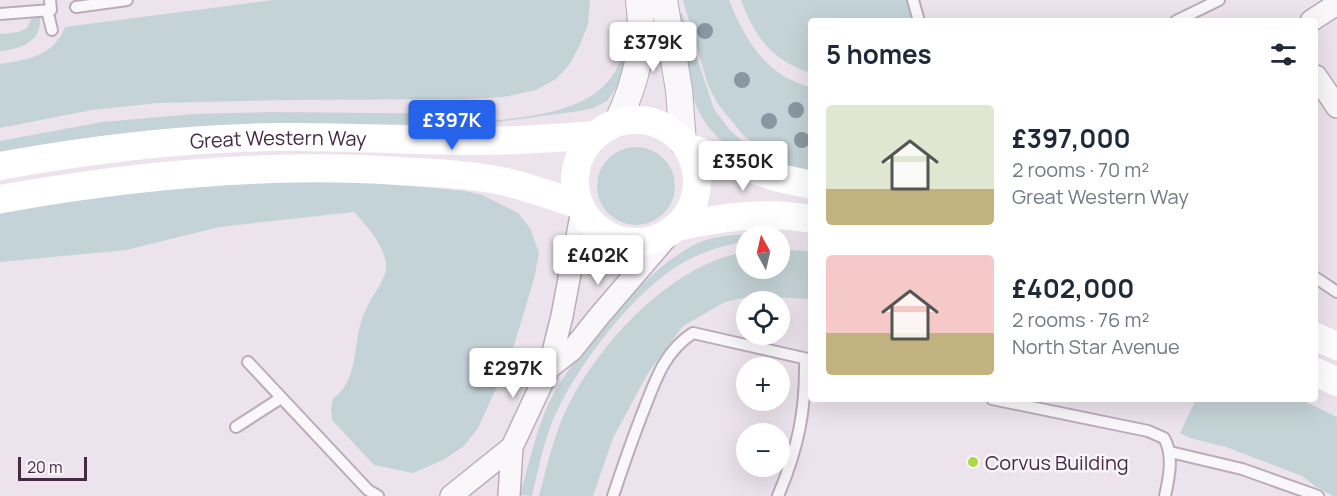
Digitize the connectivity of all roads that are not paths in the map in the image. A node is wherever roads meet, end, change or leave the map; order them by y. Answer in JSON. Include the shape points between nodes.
{"nodes":[{"id":1,"x":128,"y":0,"type":"edge"},
{"id":2,"x":639,"y":0,"type":"edge"},
{"id":3,"x":664,"y":0,"type":"edge"},
{"id":4,"x":913,"y":0,"type":"edge"},
{"id":5,"x":1219,"y":0,"type":"edge"},
{"id":6,"x":1337,"y":4,"type":"edge"},
{"id":7,"x":48,"y":5,"type":"edge"},
{"id":8,"x":76,"y":7,"type":"dead end"},
{"id":9,"x":0,"y":14,"type":"edge"},
{"id":10,"x":918,"y":18,"type":"edge"},
{"id":11,"x":1182,"y":18,"type":"edge"},
{"id":12,"x":1316,"y":18,"type":"edge"},
{"id":13,"x":52,"y":30,"type":"dead end"},
{"id":14,"x":1318,"y":79,"type":"edge"},
{"id":15,"x":1337,"y":107,"type":"edge"},
{"id":16,"x":607,"y":129,"type":"junction"},
{"id":17,"x":685,"y":145,"type":"junction"},
{"id":18,"x":0,"y":166,"type":"edge"},
{"id":19,"x":808,"y":184,"type":"edge"},
{"id":20,"x":0,"y":200,"type":"edge"},
{"id":21,"x":581,"y":208,"type":"junction"},
{"id":22,"x":808,"y":218,"type":"edge"},
{"id":23,"x":675,"y":228,"type":"junction"},
{"id":24,"x":1318,"y":279,"type":"edge"},
{"id":25,"x":1337,"y":292,"type":"edge"},
{"id":26,"x":1318,"y":338,"type":"edge"},
{"id":27,"x":1337,"y":346,"type":"edge"},
{"id":28,"x":808,"y":360,"type":"edge"},
{"id":29,"x":248,"y":362,"type":"dead end"},
{"id":30,"x":549,"y":368,"type":"junction"},
{"id":31,"x":1318,"y":373,"type":"edge"},
{"id":32,"x":1337,"y":382,"type":"edge"},
{"id":33,"x":281,"y":398,"type":"junction"},
{"id":34,"x":1007,"y":402,"type":"edge"},
{"id":35,"x":236,"y":427,"type":"dead end"},
{"id":36,"x":512,"y":447,"type":"junction"},
{"id":37,"x":1170,"y":452,"type":"junction"},
{"id":38,"x":369,"y":493,"type":"edge"},
{"id":39,"x":378,"y":496,"type":"edge"},
{"id":40,"x":451,"y":496,"type":"edge"},
{"id":41,"x":509,"y":496,"type":"edge"},
{"id":42,"x":613,"y":496,"type":"edge"},
{"id":43,"x":778,"y":496,"type":"edge"},
{"id":44,"x":1166,"y":496,"type":"edge"},
{"id":45,"x":1318,"y":496,"type":"edge"}],
"edges":[{"from":1,"to":8,"type":"lane"},
{"from":2,"to":16,"type":"street","via":[[640,59],[630,95]]},
{"from":3,"to":17,"type":"street"},
{"from":4,"to":10,"type":"lane"},
{"from":5,"to":11,"type":"lane"},
{"from":6,"to":12,"type":"street"},
{"from":7,"to":9,"type":"lane"},
{"from":7,"to":13,"type":"lane"},
{"from":14,"to":15,"type":"street"},
{"from":16,"to":17,"type":"main road","via":[[635,120],[654,123]]},
{"from":16,"to":18,"type":"main road","name":"Great Western Way","via":[[490,141],[367,137],[214,140],[81,152]]},
{"from":16,"to":21,"type":"main road","via":[[584,150],[577,167],[576,189]]},
{"from":17,"to":19,"type":"main road","via":[[775,177]]},
{"from":17,"to":23,"type":"main road","via":[[696,168],[696,192],[688,213]]},
{"from":20,"to":21,"type":"main road","name":"Great Western Way","via":[[174,175],[312,168],[435,173],[496,180]]},
{"from":21,"to":23,"type":"main road","via":[[598,229],[624,241],[648,241]]},
{"from":21,"to":30,"type":"street"},
{"from":22,"to":23,"type":"main road","via":[[753,214]]},
{"from":23,"to":30,"type":"street","via":[[572,350]]},
{"from":24,"to":25,"type":"lane"},
{"from":26,"to":27,"type":"main road"},
{"from":28,"to":42,"type":"lane","via":[[693,333],[683,339],[654,381]]},
{"from":28,"to":43,"type":"lane","via":[[806,393],[792,463]]},
{"from":29,"to":33,"type":"lane"},
{"from":30,"to":36,"type":"street"},
{"from":31,"to":32,"type":"main road"},
{"from":33,"to":35,"type":"lane"},
{"from":33,"to":38,"type":"lane"},
{"from":34,"to":37,"type":"lane","via":[[1148,431],[1164,438]]},
{"from":36,"to":40,"type":"street"},
{"from":36,"to":41,"type":"street"},
{"from":37,"to":44,"type":"lane"},
{"from":37,"to":45,"type":"lane","via":[[1242,469]]},
{"from":38,"to":39,"type":"lane"}]}
